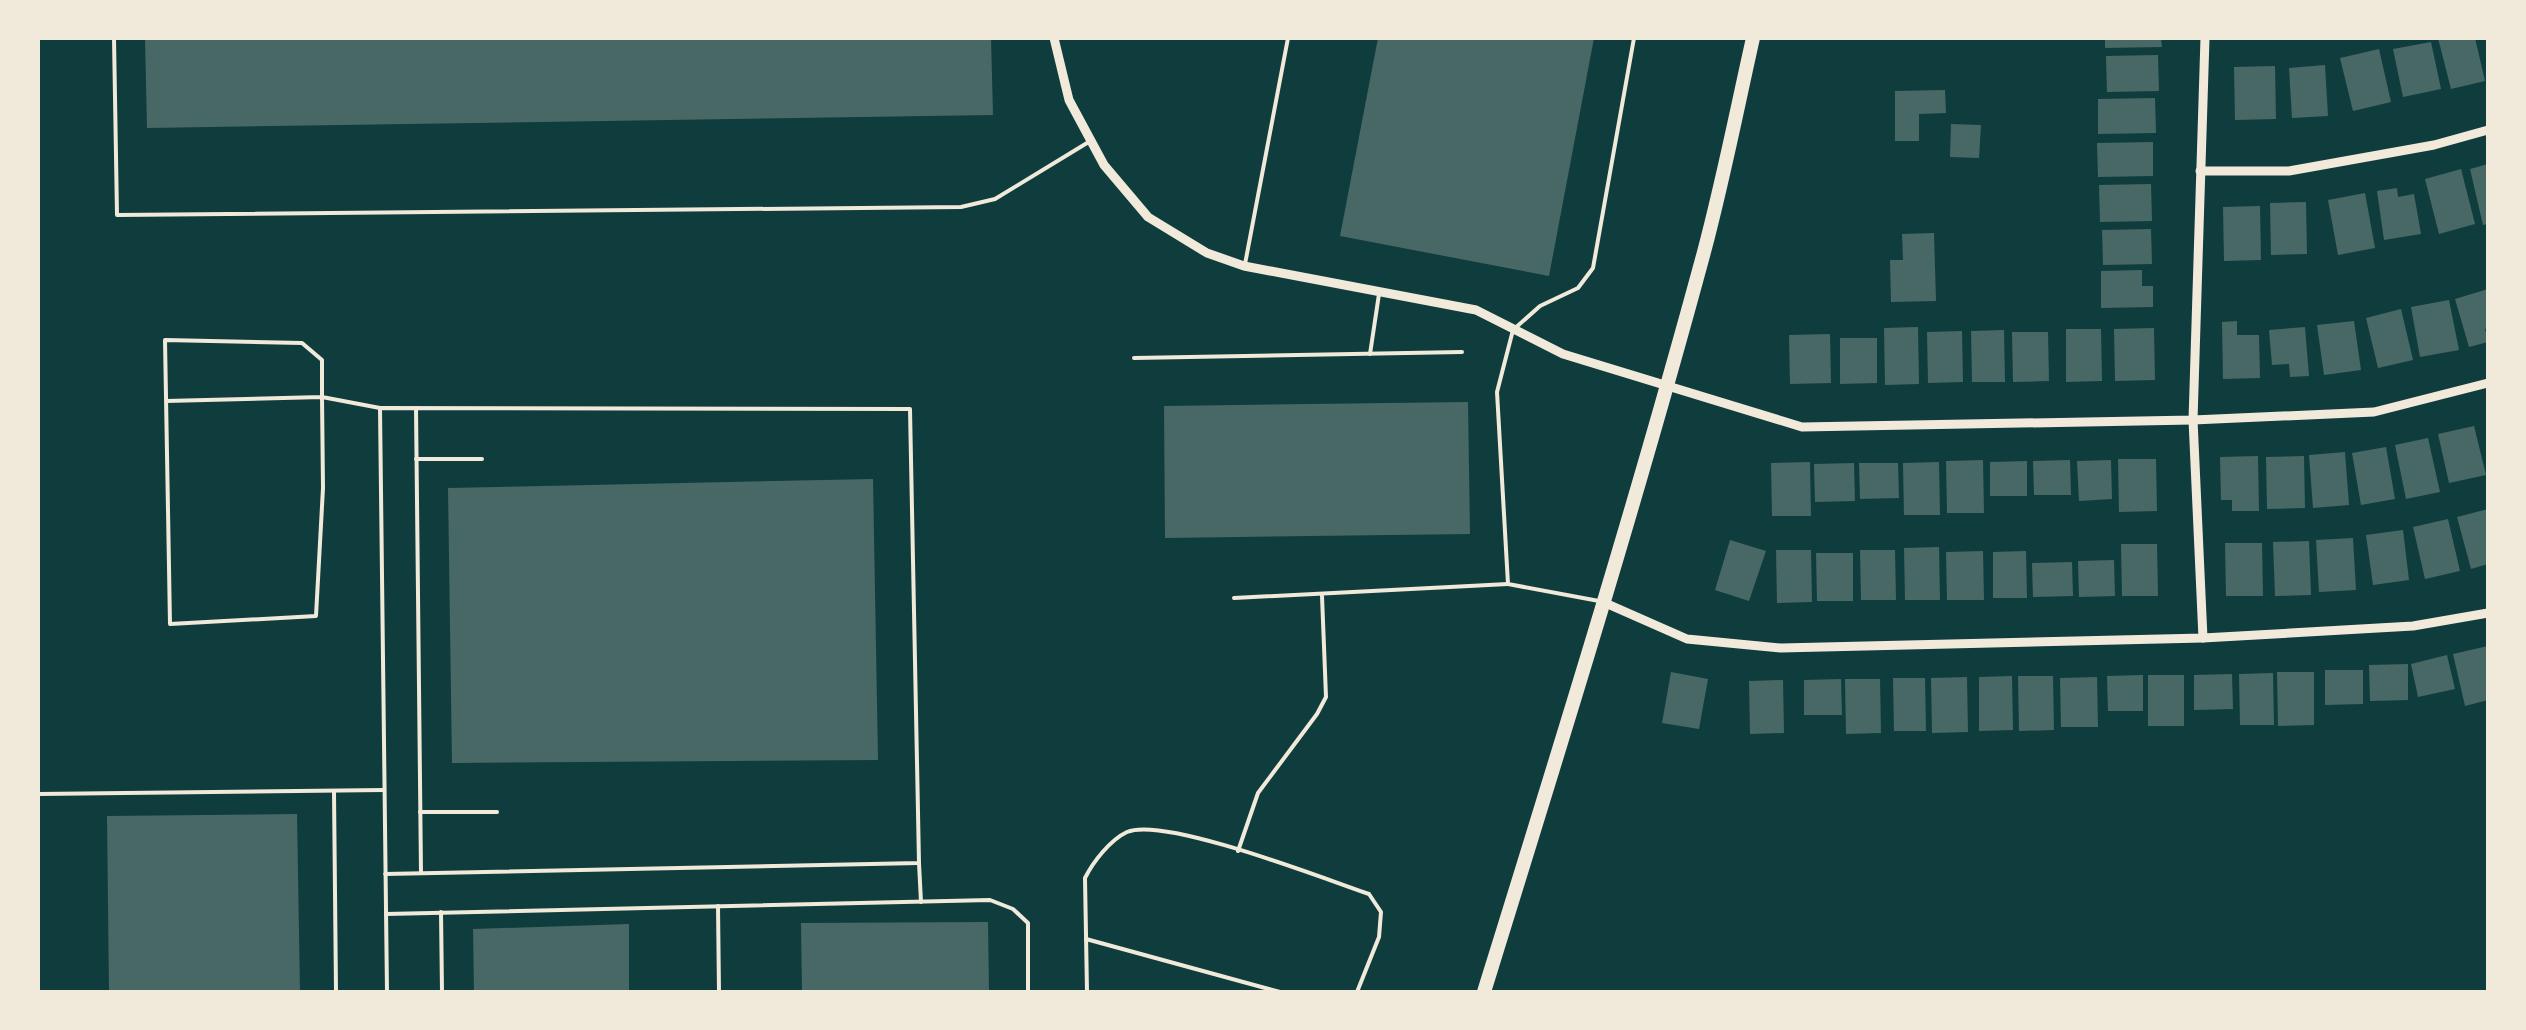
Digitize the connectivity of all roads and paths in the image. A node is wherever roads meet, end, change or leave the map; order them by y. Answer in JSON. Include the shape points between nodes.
{"nodes":[{"id":1,"x":114,"y":38,"type":"edge"},
{"id":2,"x":1054,"y":38,"type":"edge"},
{"id":3,"x":1288,"y":38,"type":"edge"},
{"id":4,"x":1634,"y":38,"type":"edge"},
{"id":5,"x":1753,"y":38,"type":"edge"},
{"id":6,"x":2205,"y":38,"type":"edge"},
{"id":7,"x":2488,"y":130,"type":"edge"},
{"id":8,"x":1089,"y":142,"type":"junction"},
{"id":9,"x":2200,"y":171,"type":"junction"},
{"id":10,"x":1244,"y":266,"type":"junction"},
{"id":11,"x":1379,"y":289,"type":"junction"},
{"id":12,"x":1513,"y":330,"type":"junction"},
{"id":13,"x":1462,"y":352,"type":"dead end"},
{"id":14,"x":1370,"y":354,"type":"junction"},
{"id":15,"x":1134,"y":358,"type":"dead end"},
{"id":16,"x":2488,"y":383,"type":"edge"},
{"id":17,"x":1665,"y":384,"type":"junction"},
{"id":18,"x":322,"y":397,"type":"junction"},
{"id":19,"x":166,"y":401,"type":"junction"},
{"id":20,"x":416,"y":407,"type":"junction"},
{"id":21,"x":380,"y":408,"type":"junction"},
{"id":22,"x":2193,"y":420,"type":"junction"},
{"id":23,"x":416,"y":460,"type":"junction"},
{"id":24,"x":482,"y":460,"type":"dead end"},
{"id":25,"x":1508,"y":584,"type":"junction"},
{"id":26,"x":1322,"y":596,"type":"junction"},
{"id":27,"x":1234,"y":598,"type":"dead end"},
{"id":28,"x":1604,"y":602,"type":"junction"},
{"id":29,"x":2488,"y":613,"type":"edge"},
{"id":30,"x":2203,"y":638,"type":"junction"},
{"id":31,"x":334,"y":790,"type":"junction"},
{"id":32,"x":384,"y":790,"type":"junction"},
{"id":33,"x":38,"y":794,"type":"edge"},
{"id":34,"x":420,"y":812,"type":"junction"},
{"id":35,"x":497,"y":812,"type":"dead end"},
{"id":36,"x":1238,"y":851,"type":"junction"},
{"id":37,"x":920,"y":862,"type":"junction"},
{"id":38,"x":385,"y":874,"type":"junction"},
{"id":39,"x":421,"y":874,"type":"junction"},
{"id":40,"x":921,"y":902,"type":"junction"},
{"id":41,"x":718,"y":906,"type":"junction"},
{"id":42,"x":441,"y":912,"type":"junction"},
{"id":43,"x":386,"y":914,"type":"junction"},
{"id":44,"x":1086,"y":939,"type":"junction"},
{"id":45,"x":336,"y":992,"type":"edge"},
{"id":46,"x":387,"y":992,"type":"edge"},
{"id":47,"x":442,"y":992,"type":"edge"},
{"id":48,"x":720,"y":992,"type":"edge"},
{"id":49,"x":1028,"y":992,"type":"edge"},
{"id":50,"x":1086,"y":992,"type":"edge"},
{"id":51,"x":1280,"y":992,"type":"edge"},
{"id":52,"x":1357,"y":992,"type":"edge"},
{"id":53,"x":1484,"y":992,"type":"edge"}],
"edges":[{"from":1,"to":8,"type":"lane","via":[[116,215],[960,207],[995,199]]},
{"from":2,"to":8,"type":"street","via":[[1069,100]]},
{"from":3,"to":10,"type":"lane"},
{"from":4,"to":12,"type":"lane","via":[[1593,268],[1578,288],[1540,306]]},
{"from":5,"to":17,"type":"main road"},
{"from":6,"to":9,"type":"street"},
{"from":7,"to":9,"type":"street","via":[[2289,171]]},
{"from":8,"to":10,"type":"street","via":[[1148,217],[1206,253]]},
{"from":9,"to":22,"type":"street"},
{"from":10,"to":11,"type":"street"},
{"from":11,"to":12,"type":"street","via":[[1476,310]]},
{"from":11,"to":14,"type":"lane"},
{"from":12,"to":17,"type":"street","via":[[1563,354]]},
{"from":12,"to":25,"type":"lane","via":[[1497,392]]},
{"from":13,"to":14,"type":"lane"},
{"from":14,"to":15,"type":"lane"},
{"from":16,"to":22,"type":"street","via":[[2374,412]]},
{"from":17,"to":22,"type":"street","via":[[1802,427]]},
{"from":17,"to":28,"type":"main road"},
{"from":18,"to":19,"type":"lane"},
{"from":18,"to":19,"type":"lane","via":[[322,360],[302,343],[165,340]]},
{"from":18,"to":19,"type":"lane","via":[[316,616],[170,624]]},
{"from":18,"to":21,"type":"lane"},
{"from":20,"to":21,"type":"lane"},
{"from":20,"to":23,"type":"lane"},
{"from":20,"to":37,"type":"lane","via":[[910,409]]},
{"from":21,"to":32,"type":"lane"},
{"from":22,"to":30,"type":"street"},
{"from":23,"to":24,"type":"lane"},
{"from":23,"to":34,"type":"lane"},
{"from":25,"to":26,"type":"lane"},
{"from":25,"to":28,"type":"lane"},
{"from":26,"to":27,"type":"lane"},
{"from":26,"to":36,"type":"lane","via":[[1326,696],[1258,793]]},
{"from":28,"to":30,"type":"street","via":[[1687,639],[1781,648]]},
{"from":28,"to":53,"type":"main road"},
{"from":29,"to":30,"type":"street","via":[[2413,626]]},
{"from":31,"to":32,"type":"lane"},
{"from":31,"to":33,"type":"lane"},
{"from":31,"to":45,"type":"lane"},
{"from":32,"to":38,"type":"lane"},
{"from":34,"to":35,"type":"lane"},
{"from":34,"to":39,"type":"lane"},
{"from":36,"to":44,"type":"lane","via":[[1167,831],[1128,832],[1093,861],[1085,878]]},
{"from":36,"to":52,"type":"lane","via":[[1369,894],[1381,912],[1380,924]]},
{"from":37,"to":39,"type":"lane"},
{"from":37,"to":40,"type":"lane"},
{"from":38,"to":39,"type":"lane"},
{"from":38,"to":43,"type":"lane"},
{"from":40,"to":41,"type":"lane"},
{"from":40,"to":49,"type":"lane","via":[[990,900],[1012,909],[1028,923]]},
{"from":41,"to":42,"type":"lane"},
{"from":41,"to":48,"type":"lane"},
{"from":42,"to":43,"type":"lane"},
{"from":42,"to":47,"type":"lane"},
{"from":43,"to":46,"type":"lane"},
{"from":44,"to":50,"type":"lane"},
{"from":44,"to":51,"type":"lane"}]}
